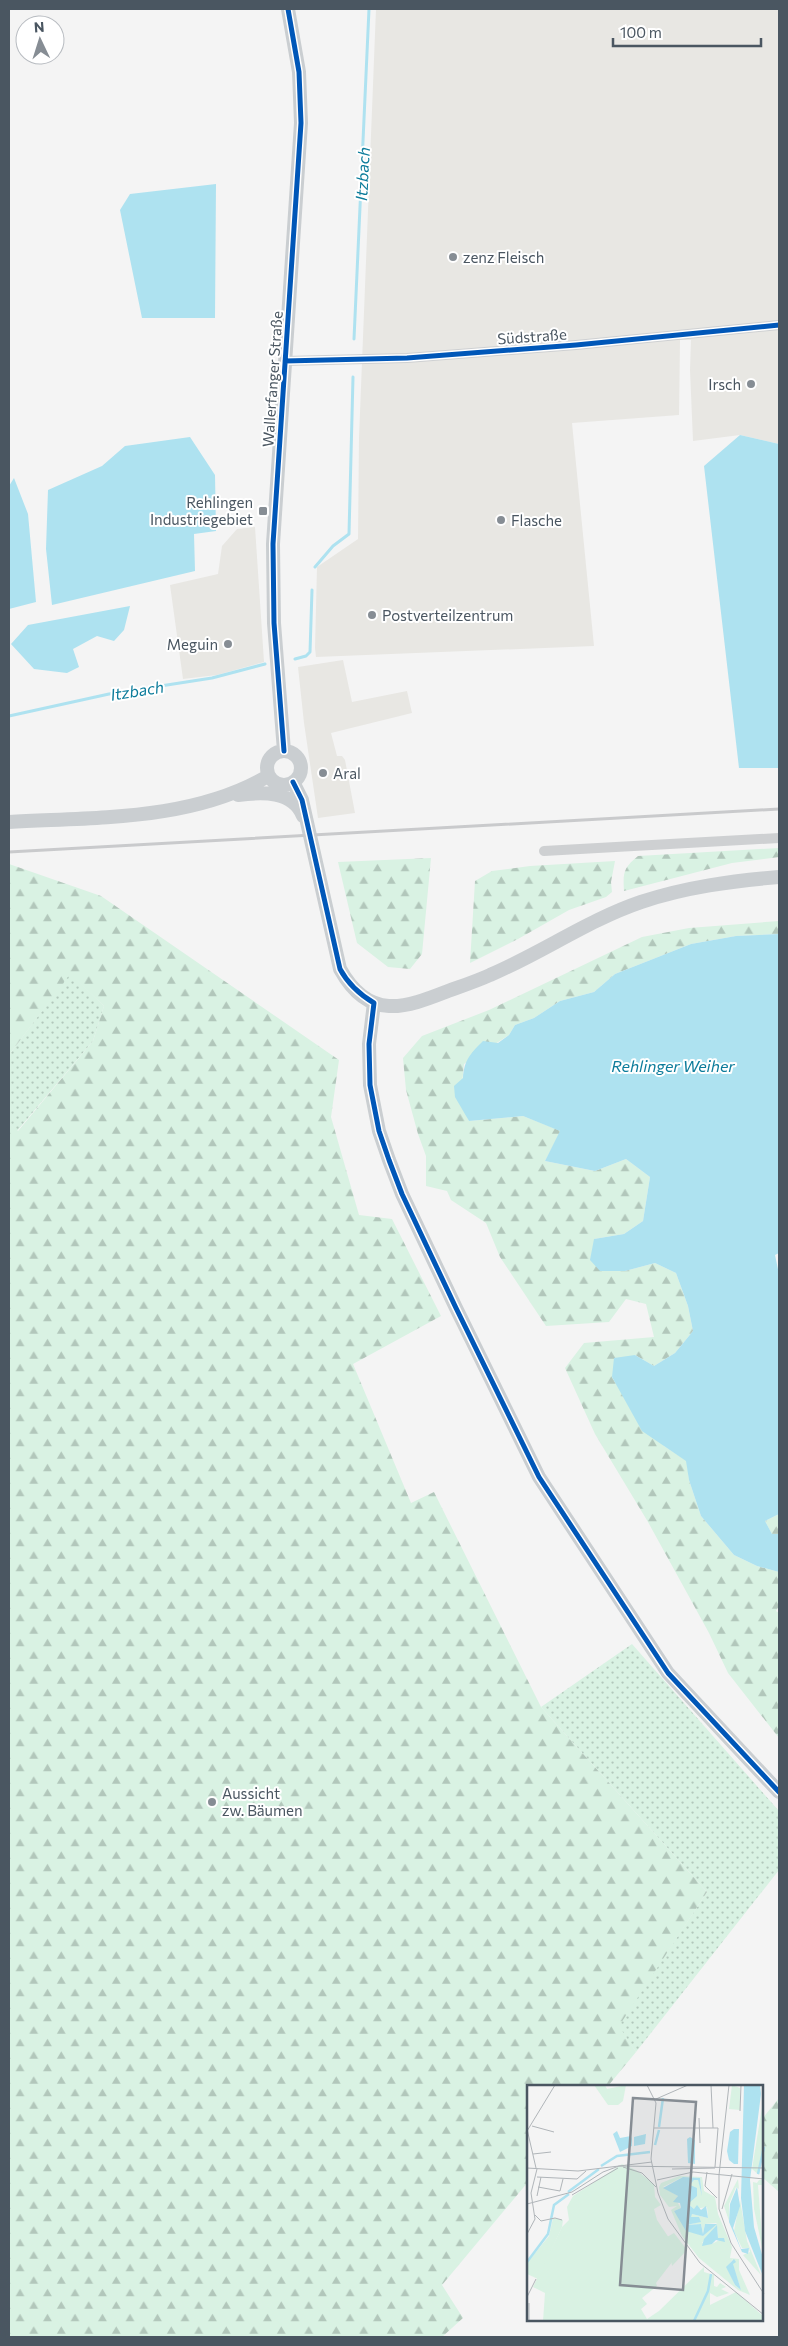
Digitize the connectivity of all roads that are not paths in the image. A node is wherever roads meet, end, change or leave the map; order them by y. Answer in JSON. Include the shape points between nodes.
{"nodes":[{"id":1,"x":288,"y":9,"type":"edge"},
{"id":2,"x":779,"y":326,"type":"edge"},
{"id":3,"x":285,"y":362,"type":"junction"},
{"id":4,"x":284,"y":751,"type":"junction"},
{"id":5,"x":268,"y":776,"type":"junction"},
{"id":6,"x":293,"y":782,"type":"junction"},
{"id":7,"x":214,"y":798,"type":"junction"},
{"id":8,"x":9,"y":822,"type":"edge"},
{"id":9,"x":307,"y":825,"type":"junction"},
{"id":10,"x":779,"y":838,"type":"edge"},
{"id":11,"x":544,"y":851,"type":"dead end"},
{"id":12,"x":779,"y":877,"type":"edge"},
{"id":13,"x":374,"y":1003,"type":"junction"},
{"id":14,"x":779,"y":1792,"type":"edge"}],
"edges":[{"from":1,"to":3,"type":"main road","name":"Wallerfanger Straße","via":[[298,72],[300,123]]},
{"from":2,"to":3,"type":"street","name":"Südstraße","via":[[459,354]]},
{"from":3,"to":4,"type":"main road","name":"Wallerfanger Straße","via":[[273,561],[274,623]]},
{"from":4,"to":5,"type":"main road","via":[[273,754],[269,759]]},
{"from":4,"to":6,"type":"main road","via":[[295,756],[301,766],[298,778]]},
{"from":5,"to":6,"type":"main road","via":[[282,785]]},
{"from":5,"to":7,"type":"main road"},
{"from":6,"to":9,"type":"main road","via":[[302,800]]},
{"from":7,"to":8,"type":"main road","via":[[168,810],[134,814]]},
{"from":7,"to":9,"type":"main road","via":[[255,793],[284,797],[301,810]]},
{"from":9,"to":13,"type":"main road","via":[[340,969],[360,995]]},
{"from":10,"to":11,"type":"street"},
{"from":12,"to":13,"type":"main road","via":[[718,883],[641,902],[594,922],[491,975],[405,1004],[389,1006]]},
{"from":13,"to":14,"type":"main road","via":[[369,1044],[370,1085],[379,1131],[389,1160],[402,1194],[539,1477],[668,1673]]}]}
